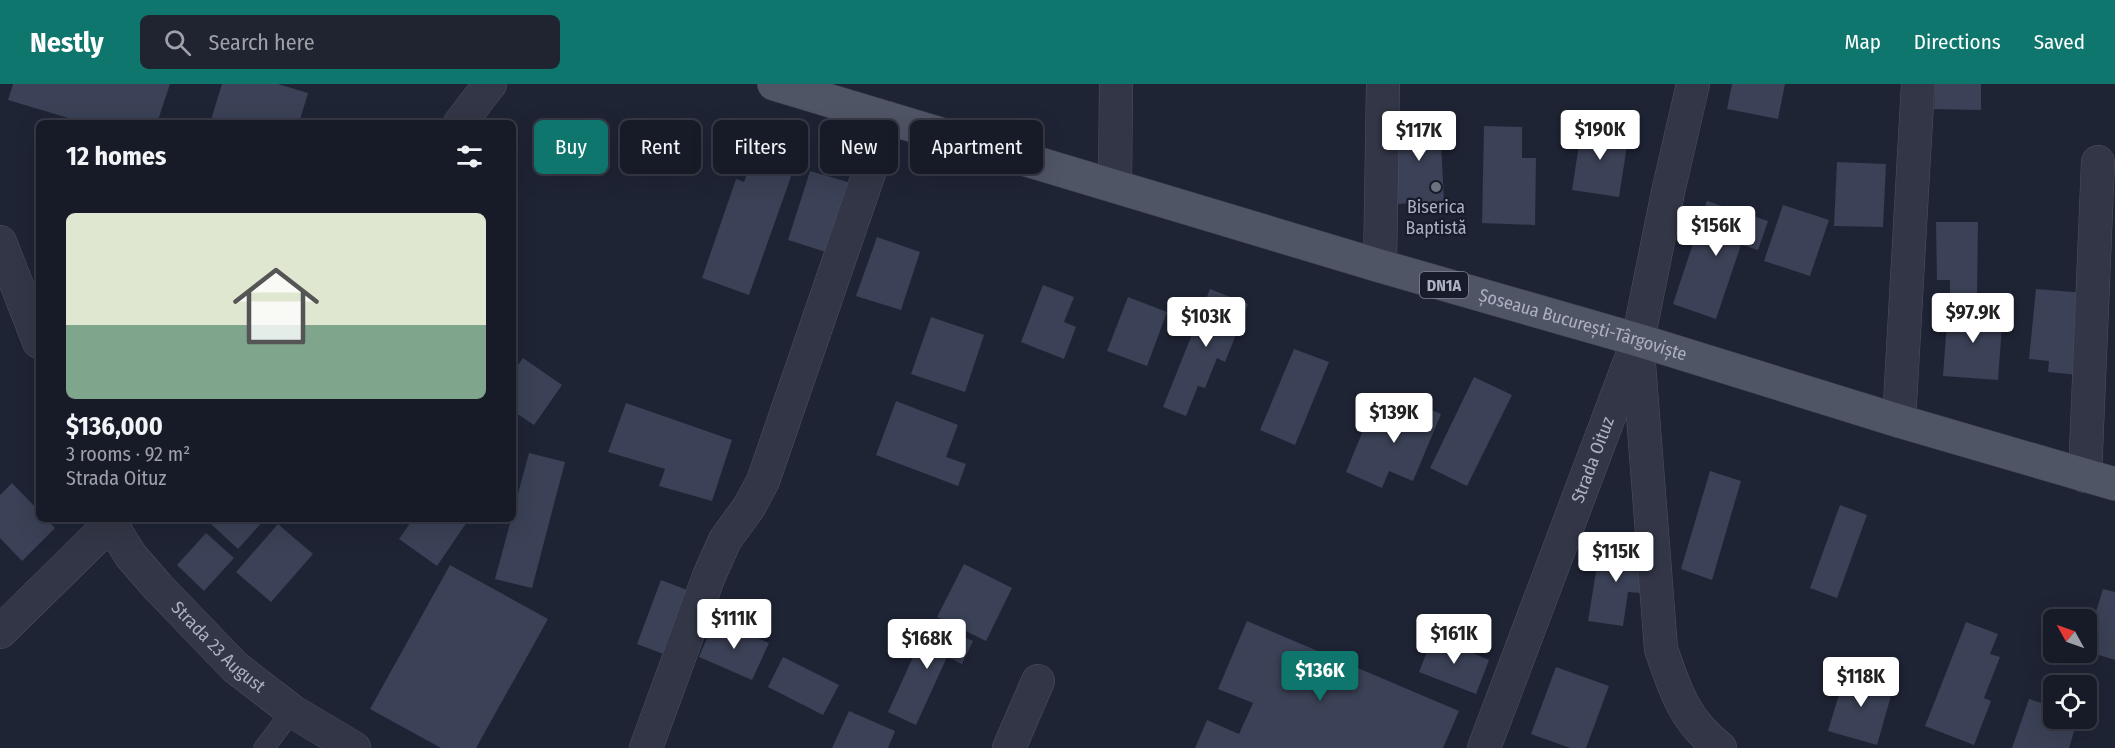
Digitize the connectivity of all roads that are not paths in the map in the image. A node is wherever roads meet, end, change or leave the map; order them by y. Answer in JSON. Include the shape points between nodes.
{"nodes":[{"id":1,"x":490,"y":84,"type":"edge"},
{"id":2,"x":774,"y":84,"type":"edge"},
{"id":3,"x":1116,"y":84,"type":"edge"},
{"id":4,"x":1383,"y":84,"type":"edge"},
{"id":5,"x":1693,"y":84,"type":"edge"},
{"id":6,"x":1918,"y":84,"type":"edge"},
{"id":7,"x":888,"y":118,"type":"junction"},
{"id":8,"x":462,"y":120,"type":"edge"},
{"id":9,"x":2098,"y":162,"type":"dead end"},
{"id":10,"x":1115,"y":186,"type":"junction"},
{"id":11,"x":0,"y":242,"type":"edge"},
{"id":12,"x":1380,"y":266,"type":"junction"},
{"id":13,"x":36,"y":334,"type":"edge"},
{"id":14,"x":1638,"y":340,"type":"junction"},
{"id":15,"x":1899,"y":421,"type":"junction"},
{"id":16,"x":2100,"y":480,"type":"edge"},
{"id":17,"x":110,"y":522,"type":"edge"},
{"id":18,"x":112,"y":522,"type":"edge"},
{"id":19,"x":0,"y":632,"type":"edge"},
{"id":20,"x":1038,"y":681,"type":"dead end"},
{"id":21,"x":292,"y":711,"type":"junction"},
{"id":22,"x":335,"y":743,"type":"edge"},
{"id":23,"x":264,"y":748,"type":"edge"},
{"id":24,"x":646,"y":748,"type":"edge"},
{"id":25,"x":1009,"y":748,"type":"edge"},
{"id":26,"x":1484,"y":748,"type":"edge"},
{"id":27,"x":1720,"y":748,"type":"edge"}],
"edges":[{"from":1,"to":8,"type":"street"},
{"from":2,"to":7,"type":"main road","name":"Șoseaua București-Târgoviște","number":"DN1A"},
{"from":3,"to":10,"type":"street"},
{"from":4,"to":12,"type":"street"},
{"from":5,"to":14,"type":"street"},
{"from":6,"to":15,"type":"street"},
{"from":7,"to":10,"type":"main road","name":"Șoseaua București-Târgoviște","number":"DN1A"},
{"from":7,"to":24,"type":"street","via":[[764,481],[725,540],[709,576]]},
{"from":9,"to":16,"type":"street"},
{"from":10,"to":12,"type":"main road","name":"Șoseaua București-Târgoviște","number":"DN1A"},
{"from":11,"to":13,"type":"street"},
{"from":12,"to":14,"type":"main road","name":"Șoseaua București-Târgoviște","number":"DN1A"},
{"from":14,"to":15,"type":"main road","name":"Șoseaua București-Târgoviște","number":"DN1A"},
{"from":14,"to":26,"type":"street","name":"Strada Oituz"},
{"from":14,"to":27,"type":"street","via":[[1661,649],[1688,715]]},
{"from":15,"to":16,"type":"main road","name":"Șoseaua București-Târgoviște","number":"DN1A"},
{"from":17,"to":19,"type":"street"},
{"from":18,"to":21,"type":"street","name":"Strada 23 August","via":[[131,556],[190,622],[235,667]]},
{"from":20,"to":25,"type":"street"},
{"from":21,"to":22,"type":"street","name":"Strada 23 August"},
{"from":21,"to":23,"type":"lane"}]}
